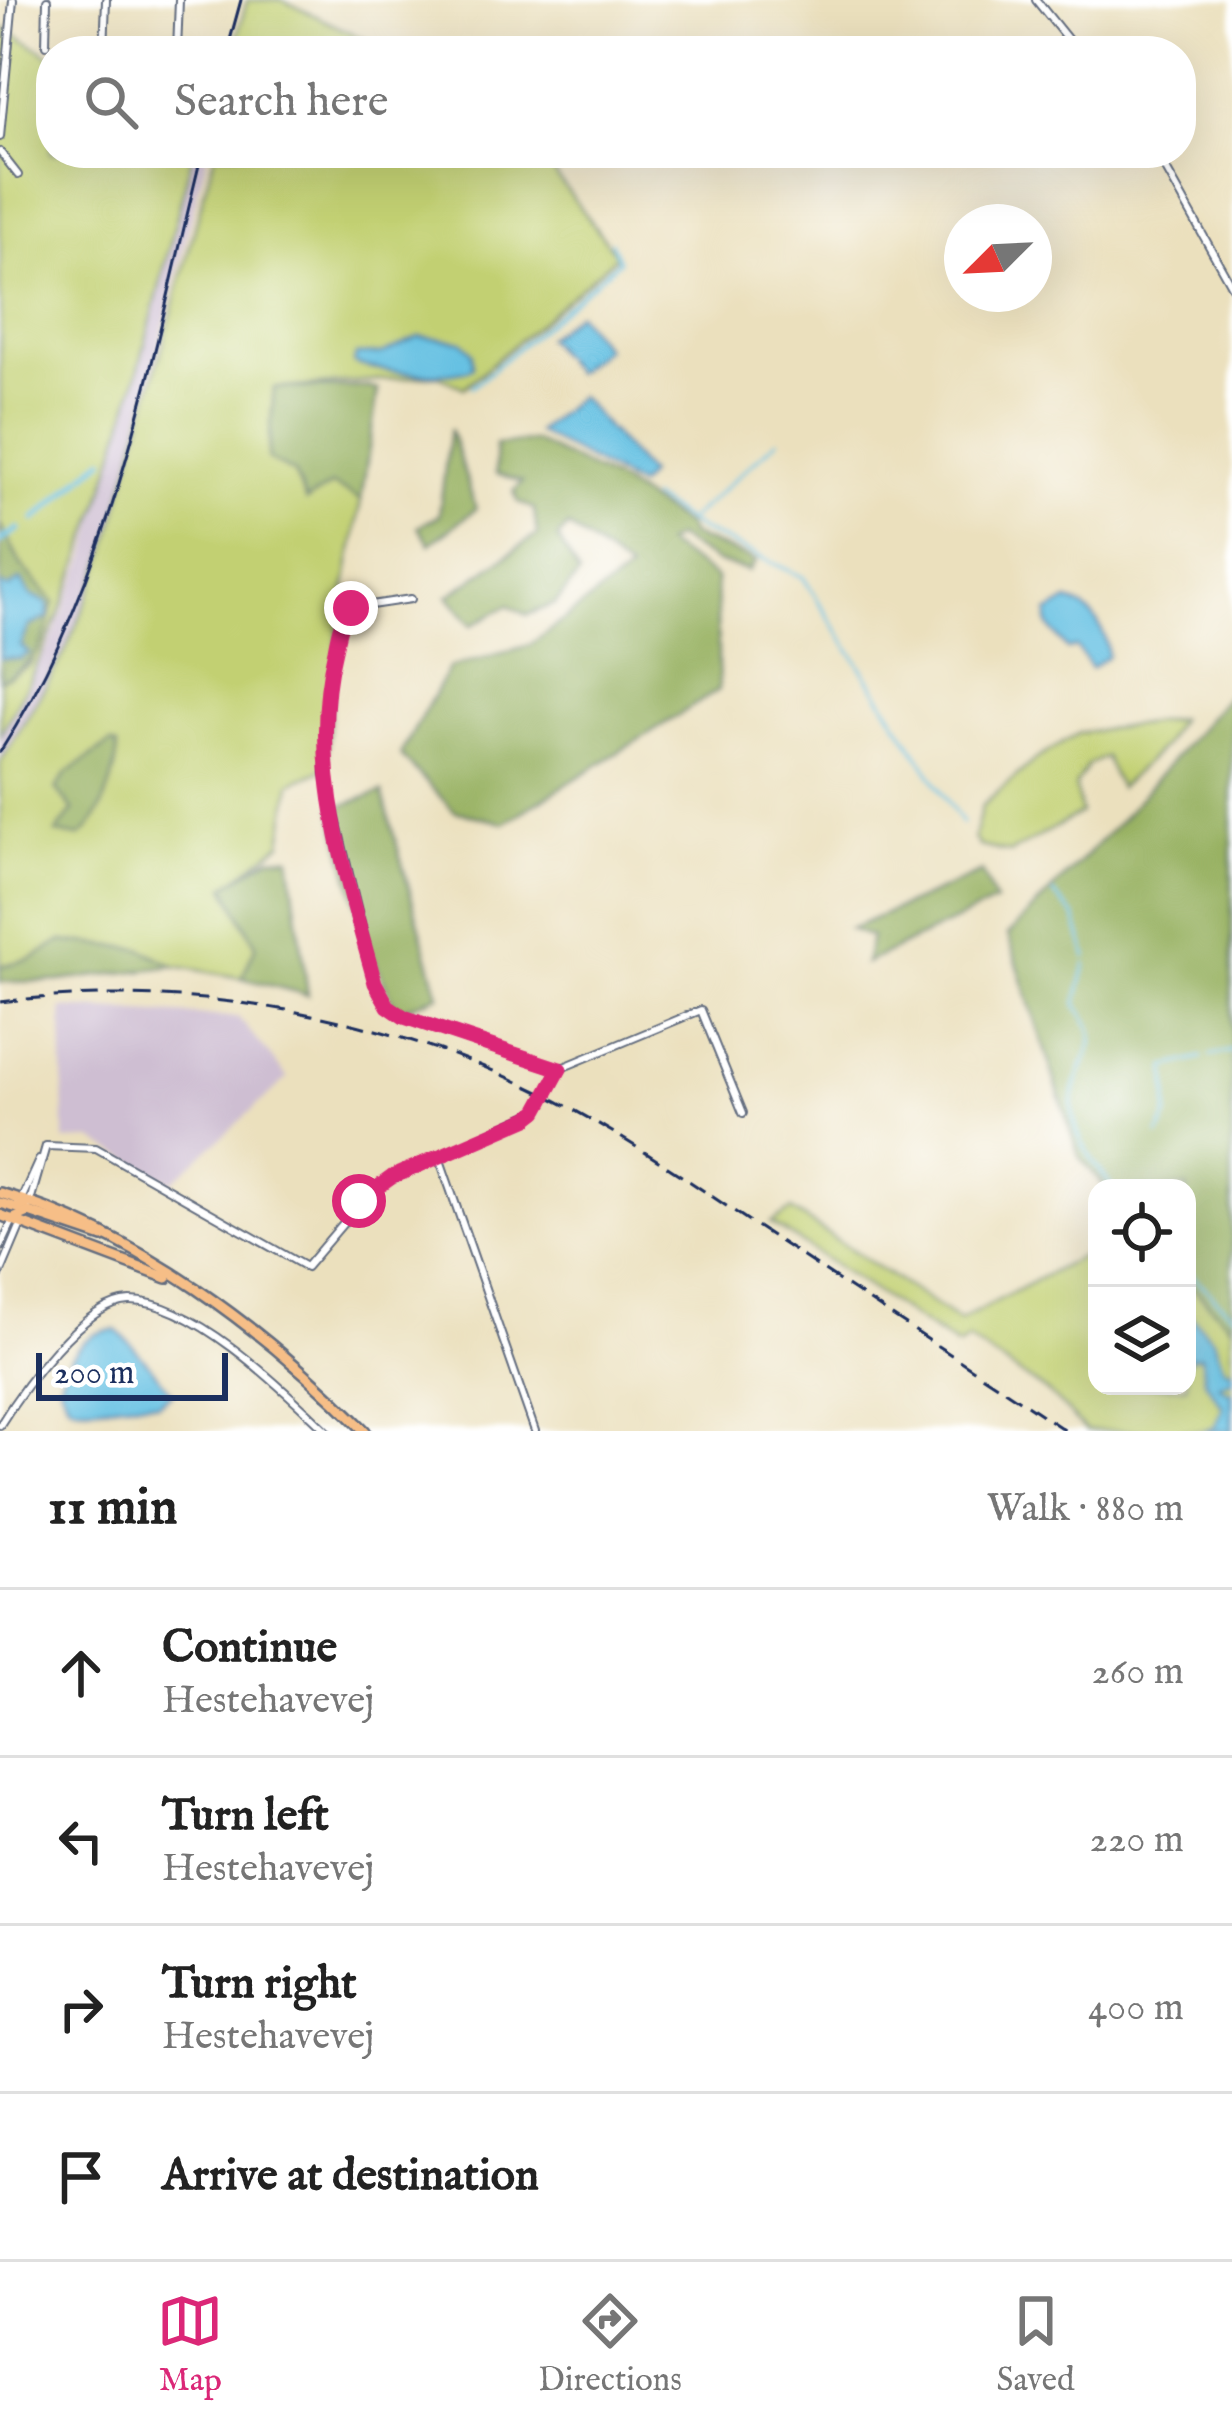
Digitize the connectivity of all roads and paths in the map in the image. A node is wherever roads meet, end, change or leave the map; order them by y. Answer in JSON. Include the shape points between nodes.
{"nodes":[{"id":1,"x":13,"y":0,"type":"edge"},
{"id":2,"x":47,"y":0,"type":"edge"},
{"id":3,"x":106,"y":0,"type":"edge"},
{"id":4,"x":179,"y":0,"type":"edge"},
{"id":5,"x":1036,"y":0,"type":"edge"},
{"id":6,"x":46,"y":36,"type":"edge"},
{"id":7,"x":105,"y":36,"type":"edge"},
{"id":8,"x":178,"y":36,"type":"edge"},
{"id":9,"x":1065,"y":36,"type":"edge"},
{"id":10,"x":0,"y":136,"type":"edge"},
{"id":11,"x":0,"y":152,"type":"edge"},
{"id":12,"x":1165,"y":168,"type":"edge"},
{"id":13,"x":18,"y":175,"type":"dead end"},
{"id":14,"x":1232,"y":286,"type":"edge"},
{"id":15,"x":411,"y":599,"type":"dead end"},
{"id":16,"x":560,"y":1069,"type":"junction"},
{"id":17,"x":743,"y":1113,"type":"dead end"},
{"id":18,"x":439,"y":1157,"type":"junction"},
{"id":19,"x":0,"y":1193,"type":"edge"},
{"id":20,"x":0,"y":1203,"type":"edge"},
{"id":21,"x":22,"y":1210,"type":"junction"},
{"id":22,"x":0,"y":1215,"type":"edge"},
{"id":23,"x":0,"y":1248,"type":"edge"},
{"id":24,"x":0,"y":1274,"type":"edge"},
{"id":25,"x":198,"y":1294,"type":"junction"},
{"id":26,"x":0,"y":1425,"type":"edge"},
{"id":27,"x":326,"y":1431,"type":"edge"},
{"id":28,"x":365,"y":1431,"type":"edge"},
{"id":29,"x":535,"y":1431,"type":"edge"}],
"edges":[{"from":1,"to":10,"type":"street"},
{"from":2,"to":6,"type":"street"},
{"from":3,"to":7,"type":"street"},
{"from":4,"to":8,"type":"street"},
{"from":5,"to":9,"type":"street"},
{"from":11,"to":13,"type":"street"},
{"from":12,"to":14,"type":"street"},
{"from":15,"to":16,"type":"street","via":[[343,615],[329,674],[325,773],[375,983],[404,1017]]},
{"from":16,"to":17,"type":"street","via":[[701,1010]]},
{"from":16,"to":18,"type":"street","bridge":true,"via":[[537,1111]]},
{"from":18,"to":21,"type":"street","via":[[374,1187],[306,1267],[96,1148],[46,1146]]},
{"from":18,"to":29,"type":"street"},
{"from":19,"to":21,"type":"main road"},
{"from":20,"to":21,"type":"main road"},
{"from":21,"to":22,"type":"main road"},
{"from":21,"to":23,"type":"street"},
{"from":21,"to":24,"type":"street"},
{"from":21,"to":25,"type":"main road"},
{"from":21,"to":25,"type":"main road","via":[[114,1239]]},
{"from":25,"to":28,"type":"main road","via":[[282,1355]]},
{"from":26,"to":27,"type":"street","via":[[52,1354],[88,1320],[128,1301],[166,1310],[217,1339]]}]}
